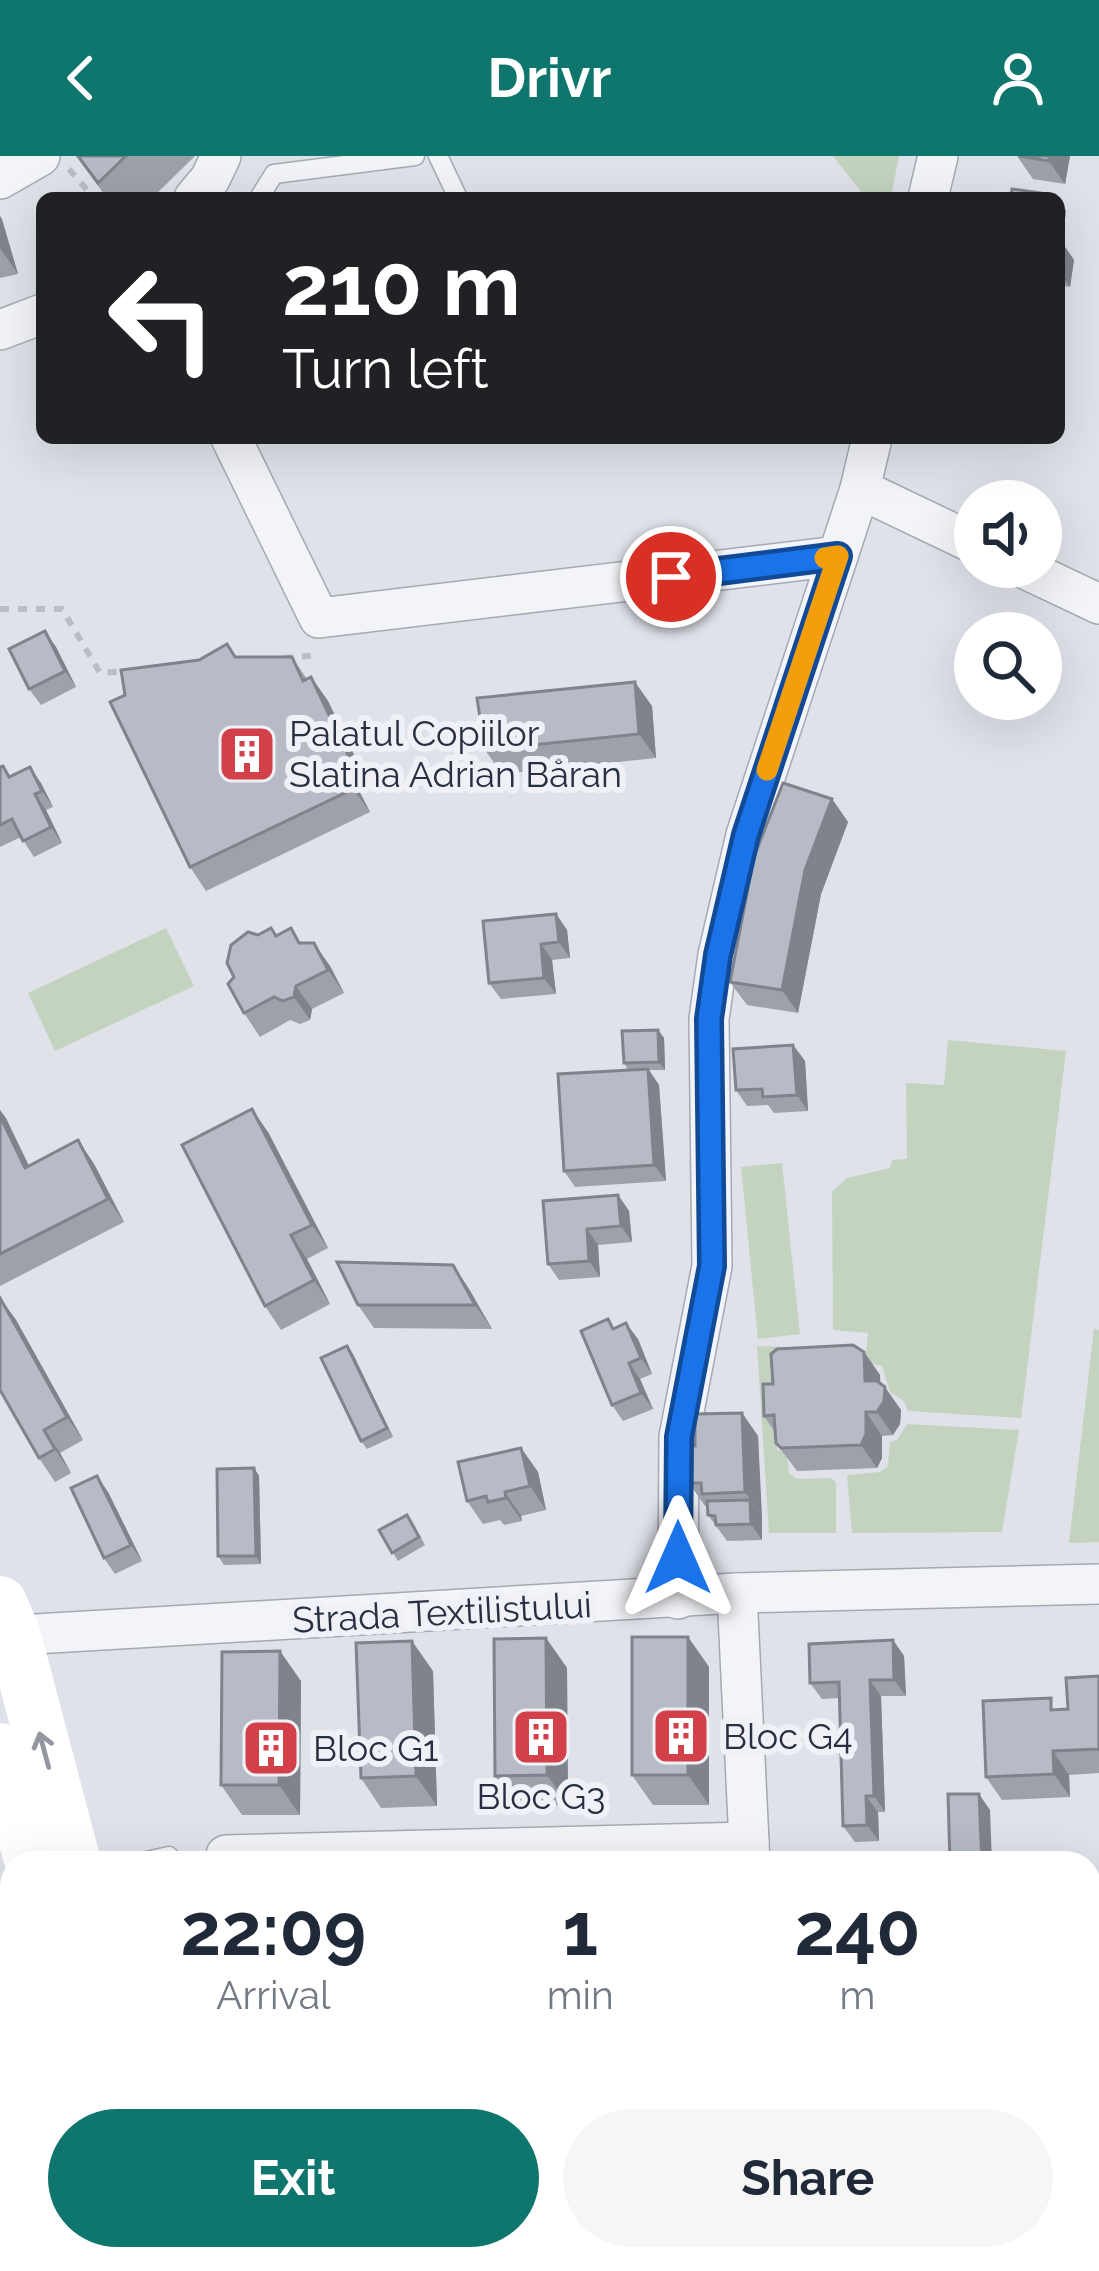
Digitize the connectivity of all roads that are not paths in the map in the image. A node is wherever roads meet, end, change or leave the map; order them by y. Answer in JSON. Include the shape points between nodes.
{"nodes":[{"id":1,"x":40,"y":156,"type":"edge"},
{"id":2,"x":221,"y":156,"type":"edge"},
{"id":3,"x":415,"y":156,"type":"edge"},
{"id":4,"x":437,"y":156,"type":"edge"},
{"id":5,"x":938,"y":156,"type":"edge"},
{"id":6,"x":277,"y":165,"type":"edge"},
{"id":7,"x":0,"y":179,"type":"edge"},
{"id":8,"x":199,"y":192,"type":"edge"},
{"id":9,"x":262,"y":192,"type":"edge"},
{"id":10,"x":455,"y":192,"type":"edge"},
{"id":11,"x":929,"y":192,"type":"edge"},
{"id":12,"x":36,"y":316,"type":"edge"},
{"id":13,"x":0,"y":330,"type":"edge"},
{"id":14,"x":235,"y":444,"type":"edge"},
{"id":15,"x":871,"y":444,"type":"edge"},
{"id":16,"x":860,"y":489,"type":"junction"},
{"id":17,"x":954,"y":534,"type":"edge"},
{"id":18,"x":838,"y":556,"type":"junction"},
{"id":19,"x":1062,"y":586,"type":"edge"},
{"id":20,"x":1099,"y":604,"type":"edge"},
{"id":21,"x":1099,"y":1584,"type":"edge"},
{"id":22,"x":737,"y":1593,"type":"junction"},
{"id":23,"x":678,"y":1599,"type":"junction"},
{"id":24,"x":4,"y":1625,"type":"edge"},
{"id":25,"x":0,"y":1750,"type":"edge"},
{"id":26,"x":29,"y":1851,"type":"edge"},
{"id":27,"x":70,"y":1851,"type":"edge"},
{"id":28,"x":749,"y":1851,"type":"edge"}],
"edges":[{"from":1,"to":7,"type":"street"},
{"from":2,"to":8,"type":"street"},
{"from":3,"to":6,"type":"lane"},
{"from":4,"to":10,"type":"lane"},
{"from":5,"to":11,"type":"street"},
{"from":6,"to":9,"type":"lane"},
{"from":12,"to":13,"type":"street"},
{"from":14,"to":18,"type":"street","via":[[319,618]]},
{"from":15,"to":16,"type":"street"},
{"from":16,"to":17,"type":"street"},
{"from":16,"to":18,"type":"street"},
{"from":18,"to":23,"type":"street","via":[[746,835],[718,955],[709,1019],[712,1266],[679,1437]]},
{"from":19,"to":20,"type":"street"},
{"from":21,"to":22,"type":"street","name":"Strada Textilistului"},
{"from":22,"to":23,"type":"street","name":"Strada Textilistului"},
{"from":22,"to":28,"type":"street"},
{"from":23,"to":24,"type":"street","name":"Strada Textilistului"},
{"from":27,"to":24,"type":"main road","one_way":true},
{"from":25,"to":26,"type":"main road"}]}
